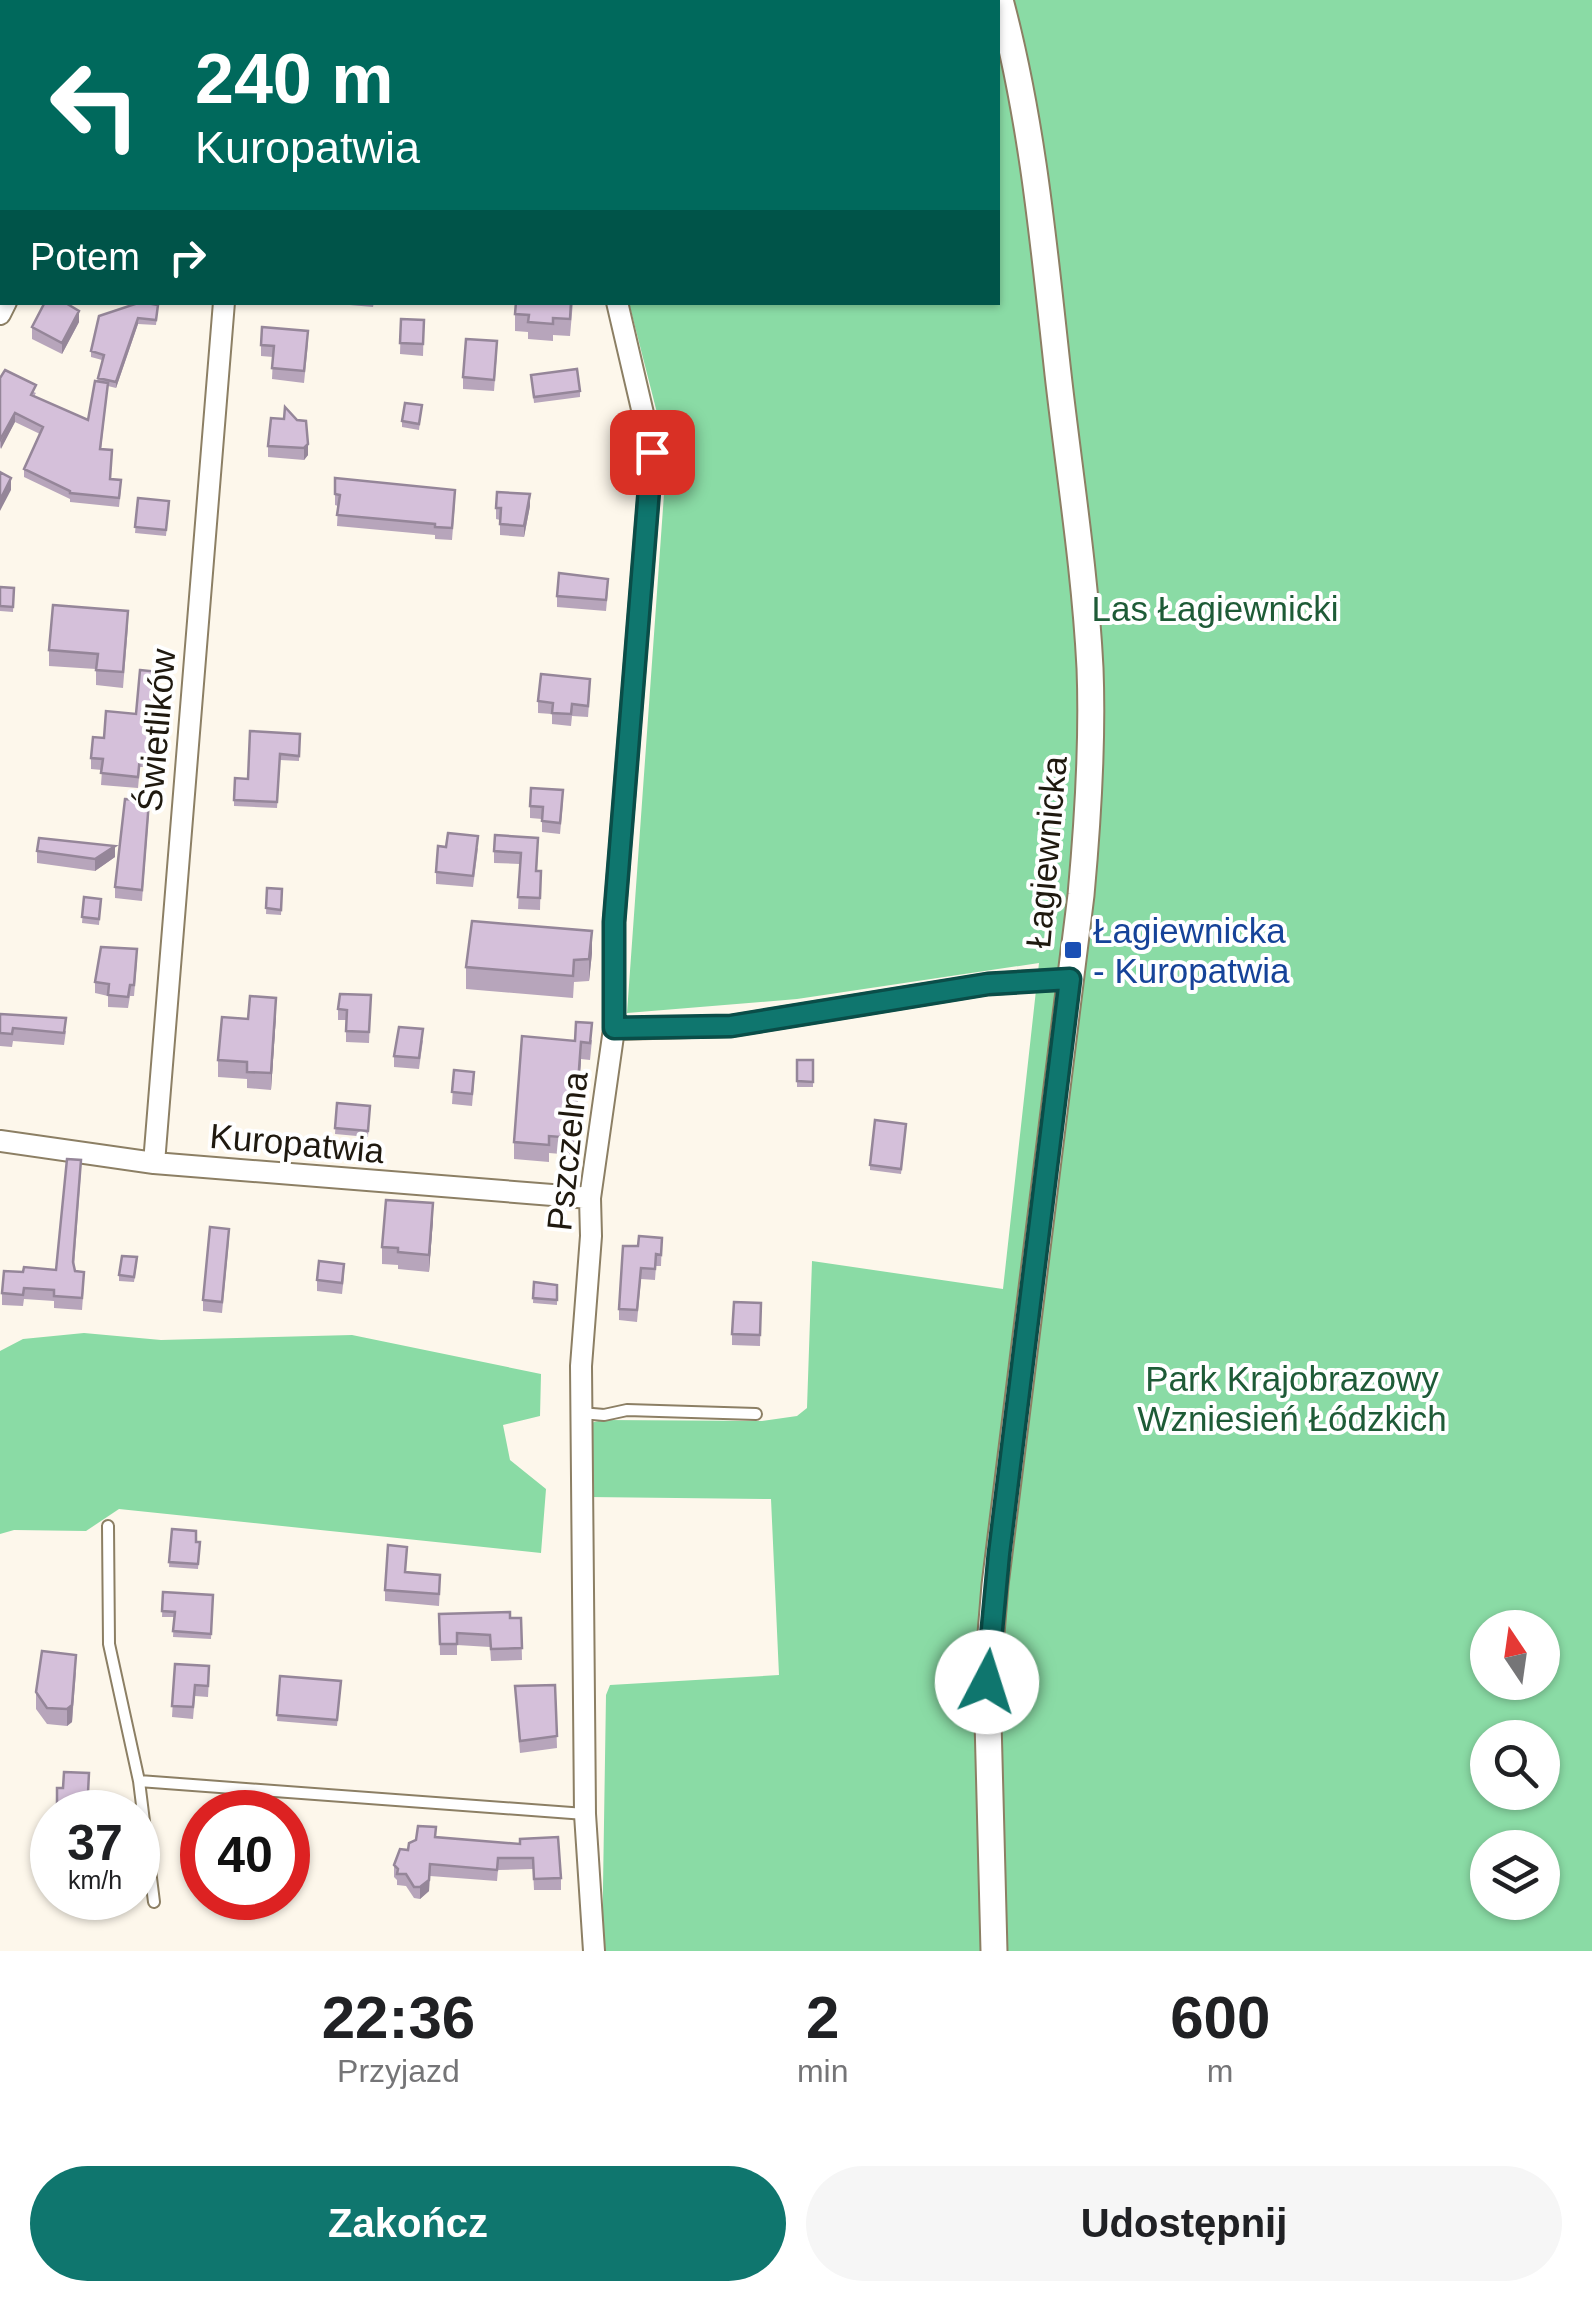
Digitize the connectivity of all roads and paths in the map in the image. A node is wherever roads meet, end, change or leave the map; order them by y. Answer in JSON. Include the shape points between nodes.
{"nodes":[{"id":1,"x":1000,"y":0,"type":"edge"},
{"id":2,"x":224,"y":305,"type":"edge"},
{"id":3,"x":617,"y":305,"type":"edge"},
{"id":4,"x":1070,"y":979,"type":"junction"},
{"id":5,"x":614,"y":1028,"type":"junction"},
{"id":6,"x":0,"y":1142,"type":"edge"},
{"id":7,"x":154,"y":1162,"type":"junction"},
{"id":8,"x":590,"y":1198,"type":"junction"},
{"id":9,"x":581,"y":1414,"type":"junction"},
{"id":10,"x":756,"y":1414,"type":"dead end"},
{"id":11,"x":108,"y":1526,"type":"dead end"},
{"id":12,"x":139,"y":1780,"type":"junction"},
{"id":13,"x":140,"y":1790,"type":"edge"},
{"id":14,"x":585,"y":1814,"type":"junction"},
{"id":15,"x":594,"y":1951,"type":"edge"},
{"id":16,"x":994,"y":1951,"type":"edge"}],
"edges":[{"from":1,"to":4,"type":"street","name":"Łagiewnicka","via":[[1035,171],[1090,662],[1089,810]]},
{"from":2,"to":7,"type":"street","name":"Świetlików"},
{"from":3,"to":5,"type":"street","name":"Pszczelna","via":[[652,452],[614,922]]},
{"from":4,"to":5,"type":"street","via":[[988,984],[731,1026]]},
{"from":4,"to":16,"type":"street","name":"Łagiewnicka","via":[[987,1682]]},
{"from":5,"to":8,"type":"street","name":"Pszczelna"},
{"from":6,"to":7,"type":"street","name":"Kuropatwia"},
{"from":7,"to":8,"type":"street","name":"Kuropatwia"},
{"from":8,"to":9,"type":"street","name":"Pszczelna"},
{"from":9,"to":10,"type":"lane"},
{"from":9,"to":14,"type":"street","name":"Pszczelna"},
{"from":11,"to":12,"type":"lane","via":[[109,1644]]},
{"from":12,"to":13,"type":"lane"},
{"from":12,"to":14,"type":"lane"},
{"from":14,"to":15,"type":"street","name":"Pszczelna"}]}
